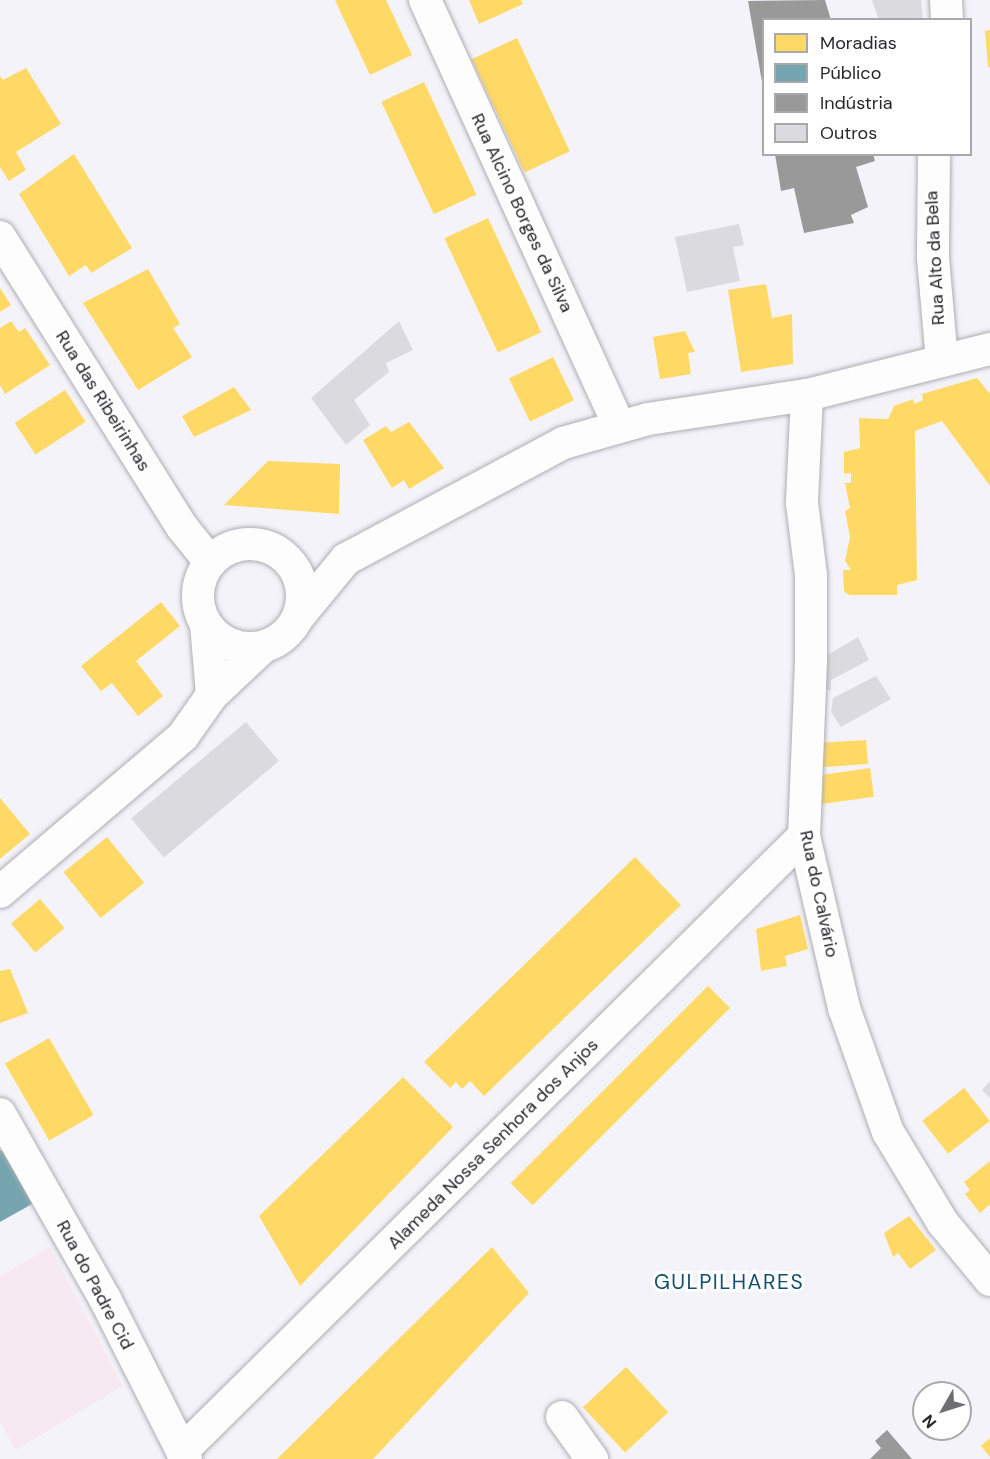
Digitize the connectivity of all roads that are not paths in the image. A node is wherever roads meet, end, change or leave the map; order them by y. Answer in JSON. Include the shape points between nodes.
{"nodes":[{"id":1,"x":425,"y":0,"type":"edge"},
{"id":2,"x":946,"y":0,"type":"edge"},
{"id":3,"x":946,"y":18,"type":"edge"},
{"id":4,"x":934,"y":156,"type":"edge"},
{"id":5,"x":0,"y":237,"type":"edge"},
{"id":6,"x":990,"y":349,"type":"edge"},
{"id":7,"x":942,"y":361,"type":"junction"},
{"id":8,"x":807,"y":395,"type":"junction"},
{"id":9,"x":619,"y":426,"type":"junction"},
{"id":10,"x":284,"y":556,"type":"junction"},
{"id":11,"x":346,"y":559,"type":"junction"},
{"id":12,"x":210,"y":562,"type":"junction"},
{"id":13,"x":299,"y":616,"type":"junction"},
{"id":14,"x":206,"y":624,"type":"junction"},
{"id":15,"x":263,"y":647,"type":"junction"},
{"id":16,"x":212,"y":695,"type":"junction"},
{"id":17,"x":804,"y":836,"type":"junction"},
{"id":18,"x":0,"y":892,"type":"edge"},
{"id":19,"x":0,"y":1114,"type":"edge"},
{"id":20,"x":990,"y":1280,"type":"edge"},
{"id":21,"x":562,"y":1417,"type":"dead end"},
{"id":22,"x":184,"y":1455,"type":"edge"},
{"id":23,"x":592,"y":1459,"type":"edge"}],
"edges":[{"from":1,"to":9,"type":"street","name":"Rua Alcino Borges da Silva"},
{"from":2,"to":3,"type":"street"},
{"from":4,"to":7,"type":"street","name":"Rua Alto da Bela","via":[[933,258]]},
{"from":5,"to":12,"type":"street","name":"Rua das Ribeirinhas","via":[[182,527]]},
{"from":6,"to":7,"type":"street"},
{"from":7,"to":8,"type":"street"},
{"from":8,"to":9,"type":"street"},
{"from":8,"to":17,"type":"street","name":"Rua do Calvário","via":[[802,502],[811,575],[811,662]]},
{"from":9,"to":11,"type":"street","via":[[563,444]]},
{"from":10,"to":11,"type":"street"},
{"from":10,"to":12,"type":"street","via":[[254,543],[238,545]]},
{"from":10,"to":13,"type":"street","via":[[301,584]]},
{"from":11,"to":13,"type":"street"},
{"from":12,"to":14,"type":"street","via":[[198,592]]},
{"from":13,"to":15,"type":"street","via":[[278,641]]},
{"from":14,"to":15,"type":"street","via":[[231,645]]},
{"from":14,"to":16,"type":"street"},
{"from":15,"to":16,"type":"street"},
{"from":16,"to":18,"type":"street","via":[[183,736]]},
{"from":17,"to":20,"type":"street","name":"Rua do Calvário","via":[[844,1008],[888,1132],[943,1223]]},
{"from":17,"to":22,"type":"street","name":"Alameda Nossa Senhora dos Anjos"},
{"from":19,"to":22,"type":"street","name":"Rua do Padre Cid","via":[[105,1299]]},
{"from":21,"to":23,"type":"street"}]}
